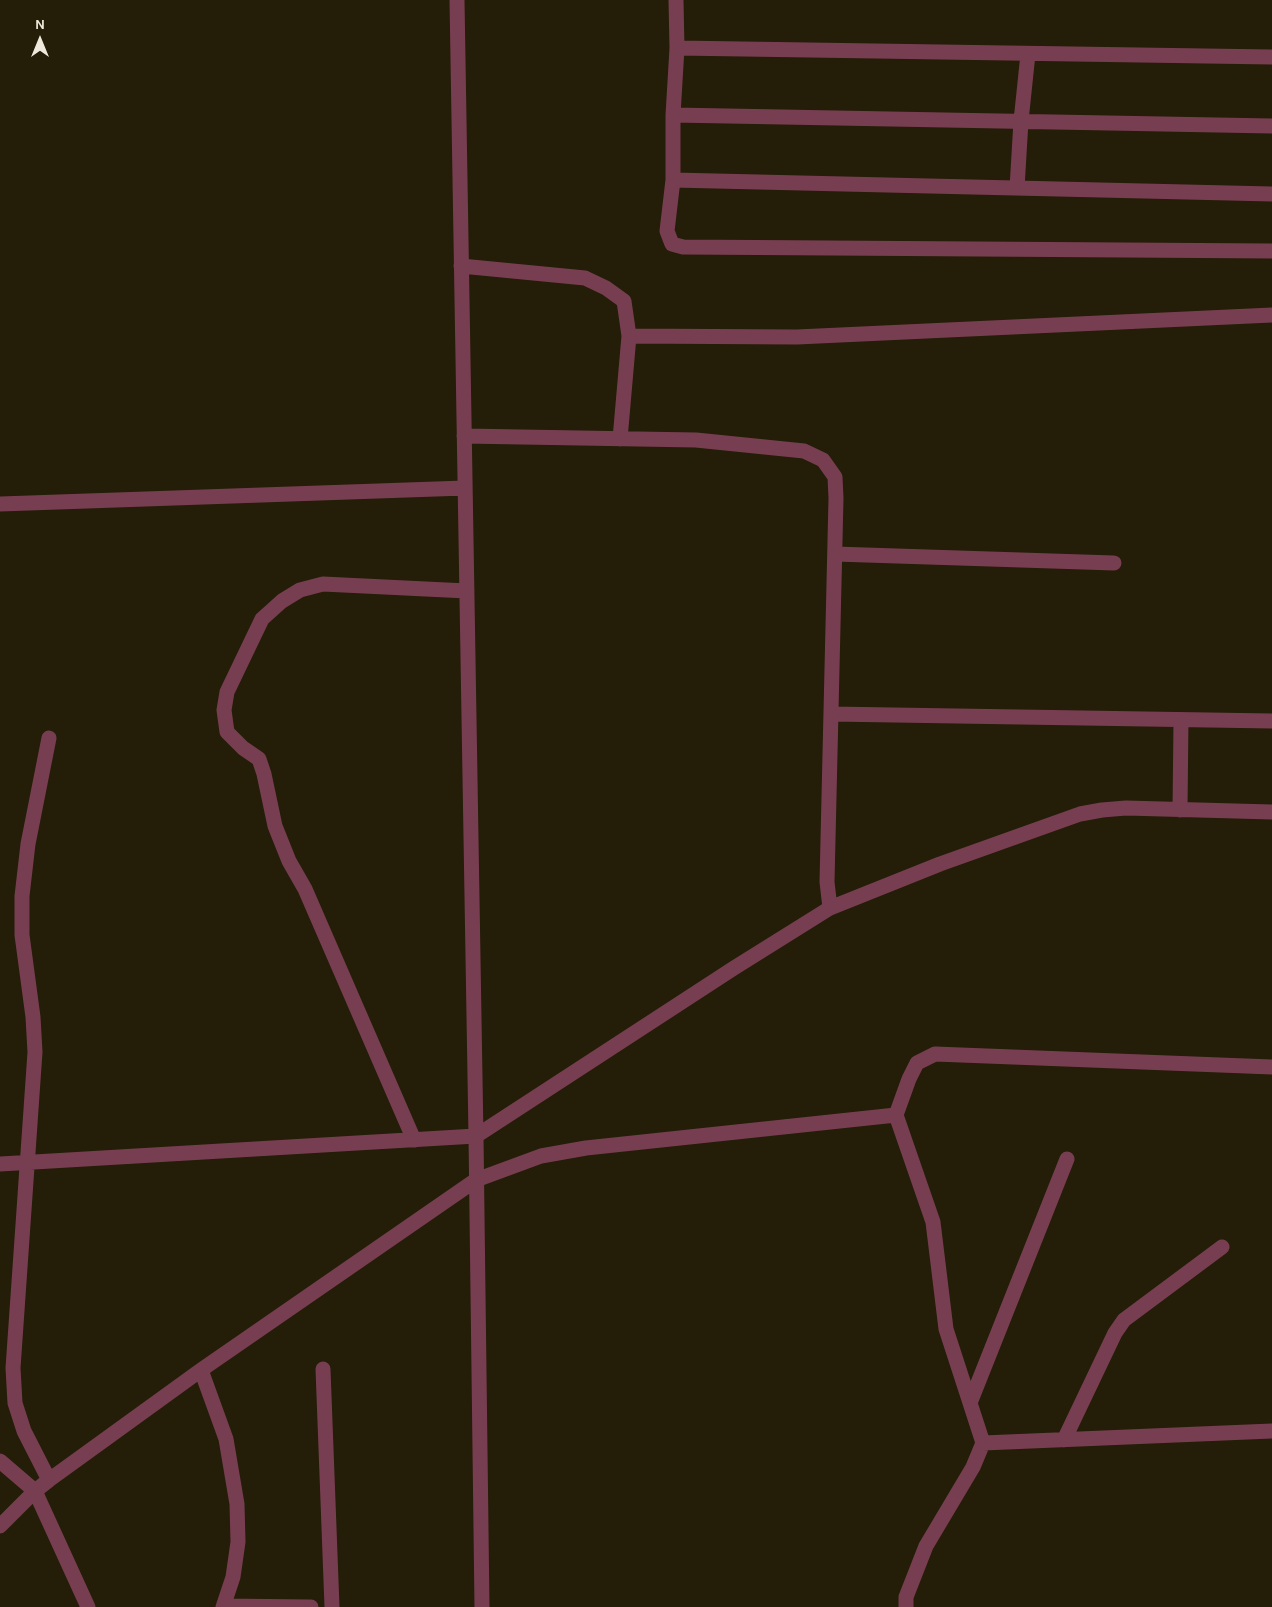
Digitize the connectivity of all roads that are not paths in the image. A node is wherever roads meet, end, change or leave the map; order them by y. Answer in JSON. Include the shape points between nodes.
{"nodes":[{"id":1,"x":457,"y":0,"type":"edge"},
{"id":2,"x":676,"y":0,"type":"edge"},
{"id":3,"x":677,"y":48,"type":"junction"},
{"id":4,"x":1028,"y":54,"type":"junction"},
{"id":5,"x":1272,"y":57,"type":"edge"},
{"id":6,"x":673,"y":115,"type":"junction"},
{"id":7,"x":1021,"y":121,"type":"junction"},
{"id":8,"x":1272,"y":126,"type":"edge"},
{"id":9,"x":673,"y":180,"type":"junction"},
{"id":10,"x":1017,"y":188,"type":"junction"},
{"id":11,"x":1272,"y":194,"type":"edge"},
{"id":12,"x":1272,"y":251,"type":"edge"},
{"id":13,"x":461,"y":266,"type":"junction"},
{"id":14,"x":1272,"y":315,"type":"edge"},
{"id":15,"x":629,"y":336,"type":"junction"},
{"id":16,"x":464,"y":436,"type":"junction"},
{"id":17,"x":620,"y":439,"type":"junction"},
{"id":18,"x":465,"y":488,"type":"junction"},
{"id":19,"x":0,"y":504,"type":"edge"},
{"id":20,"x":835,"y":554,"type":"junction"},
{"id":21,"x":1114,"y":563,"type":"dead end"},
{"id":22,"x":467,"y":591,"type":"junction"},
{"id":23,"x":831,"y":714,"type":"junction"},
{"id":24,"x":1181,"y":720,"type":"junction"},
{"id":25,"x":1272,"y":721,"type":"edge"},
{"id":26,"x":49,"y":738,"type":"dead end"},
{"id":27,"x":1180,"y":810,"type":"junction"},
{"id":28,"x":1272,"y":812,"type":"edge"},
{"id":29,"x":830,"y":908,"type":"junction"},
{"id":30,"x":1272,"y":1067,"type":"edge"},
{"id":31,"x":896,"y":1114,"type":"junction"},
{"id":32,"x":476,"y":1136,"type":"junction"},
{"id":33,"x":414,"y":1140,"type":"junction"},
{"id":34,"x":1067,"y":1158,"type":"dead end"},
{"id":35,"x":29,"y":1163,"type":"junction"},
{"id":36,"x":0,"y":1164,"type":"edge"},
{"id":37,"x":476,"y":1180,"type":"junction"},
{"id":38,"x":1222,"y":1248,"type":"dead end"},
{"id":39,"x":323,"y":1369,"type":"dead end"},
{"id":40,"x":201,"y":1370,"type":"junction"},
{"id":41,"x":970,"y":1403,"type":"junction"},
{"id":42,"x":1272,"y":1431,"type":"edge"},
{"id":43,"x":1064,"y":1440,"type":"junction"},
{"id":44,"x":983,"y":1443,"type":"junction"},
{"id":45,"x":0,"y":1461,"type":"edge"},
{"id":46,"x":49,"y":1480,"type":"junction"},
{"id":47,"x":35,"y":1491,"type":"junction"},
{"id":48,"x":0,"y":1526,"type":"edge"},
{"id":49,"x":224,"y":1606,"type":"edge"},
{"id":50,"x":88,"y":1607,"type":"edge"},
{"id":51,"x":311,"y":1607,"type":"edge"},
{"id":52,"x":332,"y":1607,"type":"edge"},
{"id":53,"x":482,"y":1607,"type":"edge"},
{"id":54,"x":906,"y":1607,"type":"edge"}],
"edges":[{"from":1,"to":13,"type":"street"},
{"from":2,"to":3,"type":"street"},
{"from":3,"to":4,"type":"street"},
{"from":3,"to":6,"type":"street"},
{"from":4,"to":5,"type":"street"},
{"from":4,"to":7,"type":"street"},
{"from":6,"to":7,"type":"street"},
{"from":6,"to":9,"type":"street"},
{"from":7,"to":8,"type":"street"},
{"from":7,"to":10,"type":"street"},
{"from":9,"to":10,"type":"street"},
{"from":9,"to":12,"type":"street","via":[[667,231],[672,244],[683,247]]},
{"from":10,"to":11,"type":"street"},
{"from":13,"to":15,"type":"street","via":[[585,278],[624,301]]},
{"from":13,"to":16,"type":"street"},
{"from":14,"to":15,"type":"street","via":[[797,337]]},
{"from":15,"to":17,"type":"street"},
{"from":16,"to":17,"type":"street"},
{"from":16,"to":18,"type":"street"},
{"from":17,"to":20,"type":"street","via":[[696,440],[804,451],[823,460],[835,477]]},
{"from":18,"to":19,"type":"street"},
{"from":18,"to":22,"type":"street"},
{"from":20,"to":21,"type":"street"},
{"from":20,"to":23,"type":"street"},
{"from":22,"to":32,"type":"street"},
{"from":22,"to":33,"type":"street","via":[[323,584],[300,590],[282,601],[262,620],[227,692],[224,710],[227,732],[259,759],[275,826],[289,861],[309,898]]},
{"from":23,"to":24,"type":"street"},
{"from":23,"to":29,"type":"street"},
{"from":24,"to":25,"type":"street"},
{"from":24,"to":27,"type":"street"},
{"from":26,"to":35,"type":"street","via":[[28,844],[22,896],[22,935],[35,1052]]},
{"from":27,"to":28,"type":"street"},
{"from":27,"to":29,"type":"street","via":[[1126,808],[1080,814]]},
{"from":29,"to":32,"type":"street"},
{"from":30,"to":31,"type":"street","via":[[935,1054],[917,1063]]},
{"from":31,"to":37,"type":"street","via":[[586,1148],[541,1156]]},
{"from":31,"to":41,"type":"street","via":[[933,1222],[946,1329]]},
{"from":32,"to":33,"type":"street"},
{"from":32,"to":37,"type":"street"},
{"from":33,"to":35,"type":"street"},
{"from":34,"to":41,"type":"street"},
{"from":35,"to":36,"type":"street"},
{"from":35,"to":46,"type":"street","via":[[13,1368],[15,1403],[24,1431]]},
{"from":37,"to":40,"type":"street"},
{"from":37,"to":53,"type":"street"},
{"from":38,"to":43,"type":"street","via":[[1124,1320]]},
{"from":39,"to":52,"type":"street"},
{"from":40,"to":46,"type":"street"},
{"from":40,"to":49,"type":"street","via":[[226,1439],[237,1504],[238,1542],[233,1577]]},
{"from":41,"to":44,"type":"street"},
{"from":42,"to":43,"type":"street"},
{"from":43,"to":44,"type":"street"},
{"from":44,"to":54,"type":"street","via":[[973,1467],[926,1546],[906,1597]]},
{"from":45,"to":47,"type":"street"},
{"from":46,"to":47,"type":"street"},
{"from":47,"to":48,"type":"street"},
{"from":47,"to":50,"type":"street"},
{"from":49,"to":51,"type":"street"}]}
